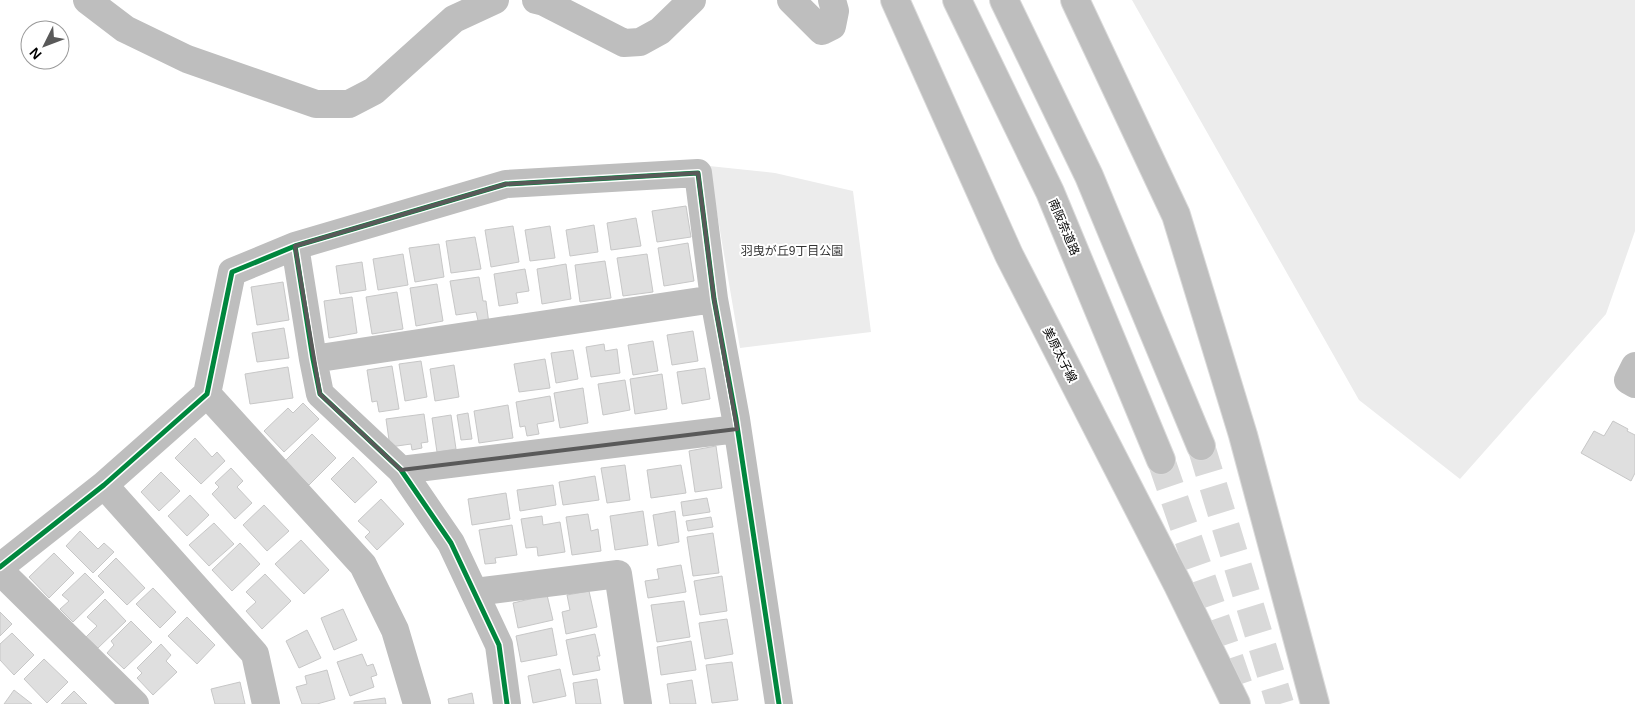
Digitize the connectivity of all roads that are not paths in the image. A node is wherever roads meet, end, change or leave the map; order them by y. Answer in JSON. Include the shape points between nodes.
{"nodes":[{"id":1,"x":87,"y":0,"type":"edge"},
{"id":2,"x":495,"y":0,"type":"edge"},
{"id":3,"x":536,"y":0,"type":"edge"},
{"id":4,"x":692,"y":0,"type":"edge"},
{"id":5,"x":791,"y":0,"type":"edge"},
{"id":6,"x":832,"y":0,"type":"edge"},
{"id":7,"x":895,"y":0,"type":"edge"},
{"id":8,"x":957,"y":0,"type":"edge"},
{"id":9,"x":1004,"y":0,"type":"edge"},
{"id":10,"x":1075,"y":0,"type":"edge"},
{"id":11,"x":295,"y":246,"type":"junction"},
{"id":12,"x":714,"y":299,"type":"junction"},
{"id":13,"x":313,"y":359,"type":"junction"},
{"id":14,"x":1635,"y":366,"type":"edge"},
{"id":15,"x":1635,"y":384,"type":"edge"},
{"id":16,"x":207,"y":394,"type":"junction"},
{"id":17,"x":737,"y":429,"type":"junction"},
{"id":18,"x":1200,"y":446,"type":"tunnel mouth"},
{"id":19,"x":1161,"y":460,"type":"tunnel mouth"},
{"id":20,"x":401,"y":470,"type":"junction"},
{"id":21,"x":104,"y":485,"type":"junction"},
{"id":22,"x":0,"y":567,"type":"edge"},
{"id":23,"x":0,"y":571,"type":"edge"},
{"id":24,"x":475,"y":592,"type":"junction"},
{"id":25,"x":135,"y":704,"type":"edge"},
{"id":26,"x":266,"y":704,"type":"edge"},
{"id":27,"x":417,"y":704,"type":"edge"},
{"id":28,"x":507,"y":704,"type":"edge"},
{"id":29,"x":638,"y":704,"type":"edge"},
{"id":30,"x":779,"y":704,"type":"edge"},
{"id":31,"x":1236,"y":704,"type":"edge"},
{"id":32,"x":1314,"y":704,"type":"edge"}],
"edges":[{"from":1,"to":2,"type":"main road","via":[[125,29],[187,58],[316,104],[349,104],[374,90],[454,19]]},
{"from":3,"to":4,"type":"main road","via":[[624,43],[640,42],[660,31]]},
{"from":5,"to":6,"type":"main road","via":[[822,31],[832,26],[835,11]]},
{"from":7,"to":31,"type":"main road","name":"美原太子線","via":[[1010,255]]},
{"from":8,"to":19,"type":"main road","name":"南阪奈道路","via":[[1050,192]]},
{"from":9,"to":18,"type":"main road","via":[[1090,176]]},
{"from":10,"to":32,"type":"main road","via":[[1176,215],[1243,434]]},
{"from":11,"to":12,"type":"main road","via":[[506,184],[698,173]]},
{"from":11,"to":13,"type":"main road"},
{"from":11,"to":16,"type":"main road","via":[[232,272]]},
{"from":12,"to":13,"type":"main road"},
{"from":12,"to":17,"type":"main road"},
{"from":13,"to":20,"type":"main road","via":[[320,394]]},
{"from":14,"to":15,"type":"main road","via":[[1628,380]]},
{"from":16,"to":21,"type":"main road"},
{"from":16,"to":27,"type":"main road","via":[[363,565],[394,630]]},
{"from":17,"to":20,"type":"main road"},
{"from":17,"to":30,"type":"main road"},
{"from":20,"to":24,"type":"main road","via":[[452,543]]},
{"from":21,"to":22,"type":"main road"},
{"from":21,"to":26,"type":"main road","via":[[255,654]]},
{"from":23,"to":25,"type":"main road"},
{"from":24,"to":28,"type":"main road","via":[[499,645]]},
{"from":24,"to":29,"type":"main road","via":[[618,574]]}]}
